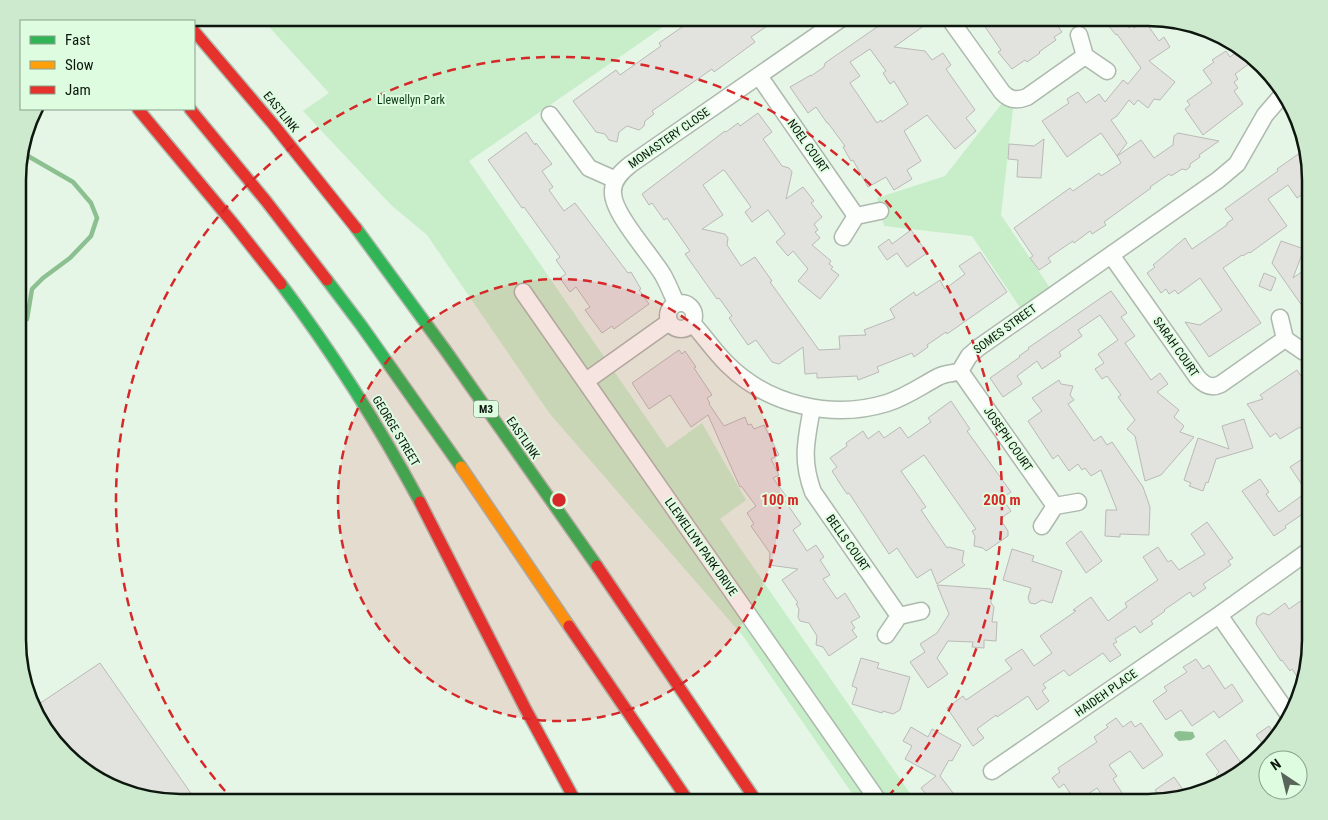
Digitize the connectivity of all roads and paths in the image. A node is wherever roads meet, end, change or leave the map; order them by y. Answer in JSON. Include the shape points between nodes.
{"nodes":[{"id":1,"x":830,"y":26,"type":"edge"},
{"id":2,"x":955,"y":26,"type":"edge"},
{"id":3,"x":195,"y":32,"type":"edge"},
{"id":4,"x":1079,"y":35,"type":"dead end"},
{"id":5,"x":1085,"y":56,"type":"junction"},
{"id":6,"x":1107,"y":71,"type":"dead end"},
{"id":7,"x":759,"y":76,"type":"junction"},
{"id":8,"x":1279,"y":99,"type":"edge"},
{"id":9,"x":139,"y":110,"type":"edge"},
{"id":10,"x":191,"y":110,"type":"edge"},
{"id":11,"x":550,"y":115,"type":"dead end"},
{"id":12,"x":616,"y":180,"type":"junction"},
{"id":13,"x":880,"y":211,"type":"dead end"},
{"id":14,"x":856,"y":216,"type":"junction"},
{"id":15,"x":843,"y":237,"type":"dead end"},
{"id":16,"x":1111,"y":255,"type":"junction"},
{"id":17,"x":523,"y":292,"type":"dead end"},
{"id":18,"x":676,"y":303,"type":"junction"},
{"id":19,"x":1280,"y":318,"type":"dead end"},
{"id":20,"x":669,"y":322,"type":"junction"},
{"id":21,"x":692,"y":323,"type":"junction"},
{"id":22,"x":1285,"y":339,"type":"junction"},
{"id":23,"x":1301,"y":350,"type":"edge"},
{"id":24,"x":960,"y":371,"type":"junction"},
{"id":25,"x":586,"y":381,"type":"junction"},
{"id":26,"x":812,"y":408,"type":"junction"},
{"id":27,"x":1078,"y":502,"type":"dead end"},
{"id":28,"x":1055,"y":506,"type":"junction"},
{"id":29,"x":1042,"y":526,"type":"dead end"},
{"id":30,"x":1301,"y":556,"type":"edge"},
{"id":31,"x":921,"y":611,"type":"dead end"},
{"id":32,"x":1219,"y":615,"type":"junction"},
{"id":33,"x":899,"y":616,"type":"junction"},
{"id":34,"x":886,"y":635,"type":"dead end"},
{"id":35,"x":1285,"y":710,"type":"edge"},
{"id":36,"x":992,"y":771,"type":"dead end"},
{"id":37,"x":682,"y":793,"type":"edge"},
{"id":38,"x":751,"y":793,"type":"edge"},
{"id":39,"x":873,"y":793,"type":"edge"},
{"id":40,"x":572,"y":794,"type":"edge"}],
"edges":[{"from":1,"to":7,"type":"street","name":"MONASTERY CLOSE"},
{"from":2,"to":5,"type":"street","via":[[1002,92],[1014,100],[1027,97]]},
{"from":3,"to":38,"type":"main road","name":"EASTLINK","number":"M3","via":[[326,189],[398,284],[606,578]]},
{"from":4,"to":5,"type":"street"},
{"from":5,"to":6,"type":"street"},
{"from":7,"to":12,"type":"street","name":"MONASTERY CLOSE","via":[[631,164]]},
{"from":7,"to":14,"type":"street","name":"NOEL COURT"},
{"from":8,"to":16,"type":"street","name":"SOMES STREET","via":[[1228,173]]},
{"from":9,"to":40,"type":"main road","name":"GEORGE STREET","via":[[250,246],[366,406],[407,477]]},
{"from":10,"to":37,"type":"main road","via":[[266,201],[424,413]]},
{"from":11,"to":12,"type":"street","via":[[588,168]]},
{"from":12,"to":18,"type":"street","via":[[613,192],[618,211],[663,275]]},
{"from":13,"to":14,"type":"street"},
{"from":14,"to":15,"type":"street"},
{"from":16,"to":22,"type":"street","name":"SARAH COURT","via":[[1197,377],[1206,385],[1221,384]]},
{"from":16,"to":24,"type":"street","name":"SOMES STREET","via":[[978,348]]},
{"from":17,"to":25,"type":"street","name":"LLEWELLYN PARK DRIVE"},
{"from":18,"to":20,"type":"street","via":[[668,311]]},
{"from":18,"to":21,"type":"street","via":[[691,307]]},
{"from":19,"to":22,"type":"street"},
{"from":20,"to":21,"type":"street","via":[[681,329]]},
{"from":20,"to":25,"type":"street"},
{"from":21,"to":26,"type":"street","via":[[740,375],[777,396]]},
{"from":22,"to":23,"type":"street"},
{"from":24,"to":26,"type":"street","via":[[940,376],[910,394],[875,406]]},
{"from":24,"to":28,"type":"street","name":"JOSEPH COURT"},
{"from":25,"to":39,"type":"street","name":"LLEWELLYN PARK DRIVE"},
{"from":26,"to":33,"type":"street","name":"BELLS COURT","via":[[805,465],[813,492]]},
{"from":27,"to":28,"type":"street"},
{"from":28,"to":29,"type":"street"},
{"from":30,"to":32,"type":"street","name":"HAIDEH PLACE"},
{"from":31,"to":33,"type":"street"},
{"from":32,"to":35,"type":"street"},
{"from":32,"to":36,"type":"street","name":"HAIDEH PLACE"},
{"from":33,"to":34,"type":"street"}]}
